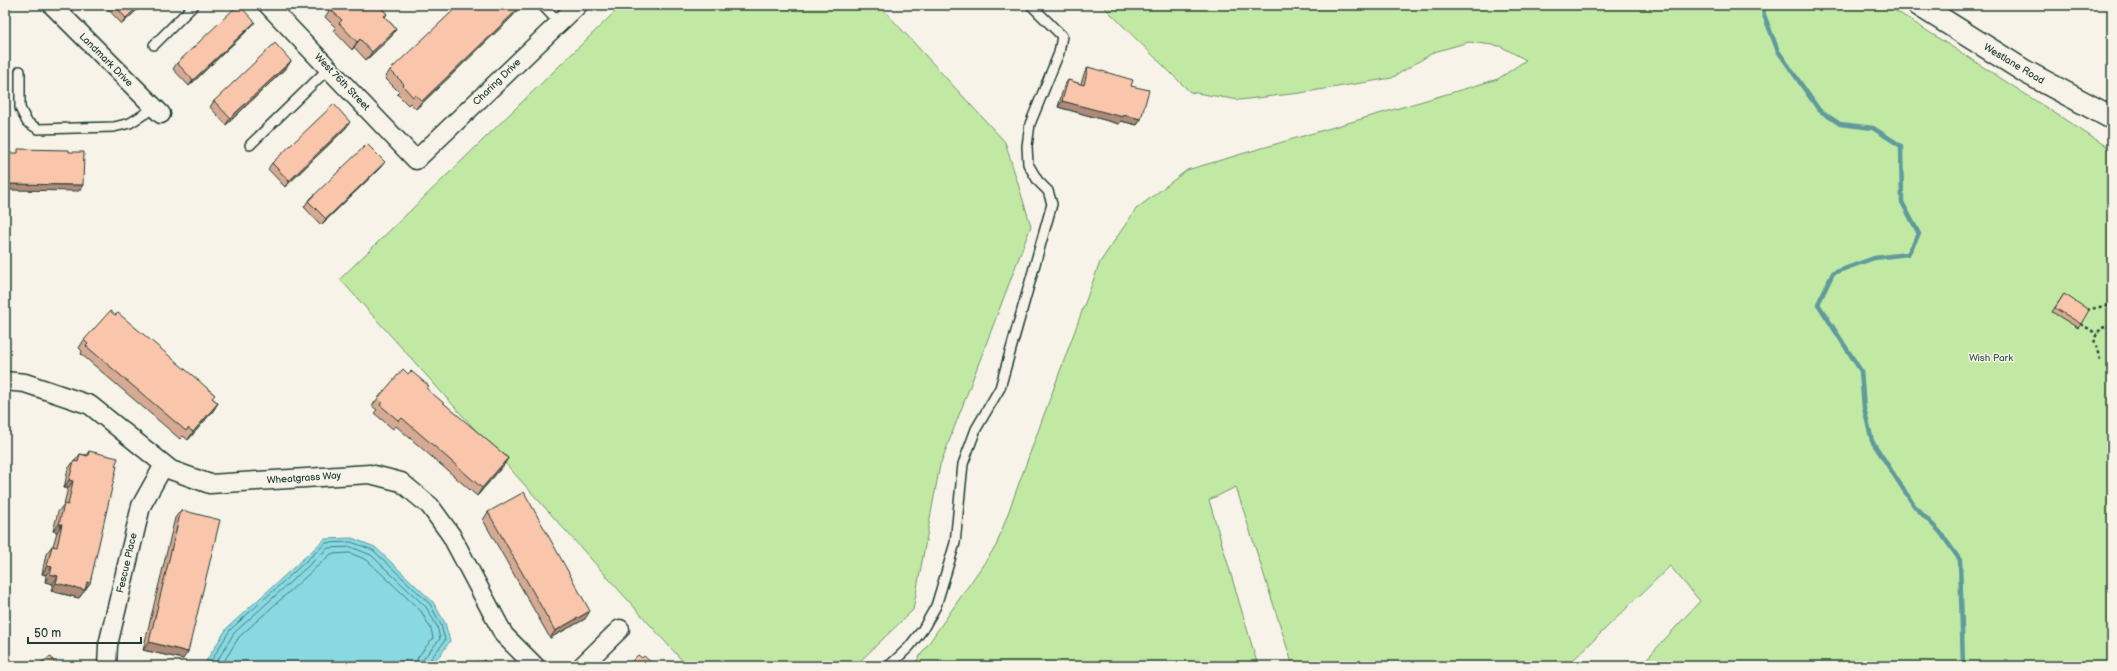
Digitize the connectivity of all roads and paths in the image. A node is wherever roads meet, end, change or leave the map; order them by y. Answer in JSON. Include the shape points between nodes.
{"nodes":[{"id":1,"x":52,"y":5,"type":"edge"},
{"id":2,"x":194,"y":5,"type":"edge"},
{"id":3,"x":268,"y":5,"type":"edge"},
{"id":4,"x":542,"y":5,"type":"edge"},
{"id":5,"x":578,"y":5,"type":"edge"},
{"id":6,"x":1030,"y":5,"type":"edge"},
{"id":7,"x":1919,"y":5,"type":"edge"},
{"id":8,"x":559,"y":23,"type":"junction"},
{"id":9,"x":154,"y":45,"type":"dead end"},
{"id":10,"x":329,"y":68,"type":"junction"},
{"id":11,"x":20,"y":71,"type":"dead end"},
{"id":12,"x":157,"y":111,"type":"joint"},
{"id":13,"x":2112,"y":118,"type":"edge"},
{"id":14,"x":250,"y":145,"type":"dead end"},
{"id":15,"x":416,"y":160,"type":"joint"},
{"id":16,"x":2112,"y":304,"type":"edge"},
{"id":17,"x":2083,"y":312,"type":"edge"},
{"id":18,"x":2081,"y":324,"type":"edge"},
{"id":19,"x":2112,"y":326,"type":"edge"},
{"id":20,"x":2097,"y":334,"type":"junction"},
{"id":21,"x":2100,"y":360,"type":"dead end"},
{"id":22,"x":5,"y":381,"type":"edge"},
{"id":23,"x":164,"y":465,"type":"junction"},
{"id":24,"x":620,"y":629,"type":"dead end"},
{"id":25,"x":107,"y":666,"type":"edge"},
{"id":26,"x":536,"y":666,"type":"edge"},
{"id":27,"x":582,"y":666,"type":"edge"},
{"id":28,"x":889,"y":666,"type":"edge"}],
"edges":[{"from":1,"to":12,"type":"street","name":"Landmark Drive"},
{"from":2,"to":9,"type":"lane"},
{"from":3,"to":10,"type":"street","name":"West 76th Street"},
{"from":4,"to":8,"type":"lane"},
{"from":5,"to":8,"type":"street","name":"Charing Drive"},
{"from":6,"to":28,"type":"lane","via":[[1062,36],[1056,59],[1030,124],[1027,146],[1028,164],[1038,181],[1048,191],[1052,204],[1000,388],[976,429],[963,464],[955,543],[936,606],[909,648]]},
{"from":7,"to":13,"type":"main road","name":"Westlane Road","via":[[2026,72]]},
{"from":8,"to":15,"type":"street","name":"Charing Drive"},
{"from":10,"to":14,"type":"lane"},
{"from":10,"to":15,"type":"street","name":"West 76th Street"},
{"from":11,"to":12,"type":"lane","via":[[20,108],[27,122],[38,129],[114,127]]},
{"from":16,"to":17,"type":"path"},
{"from":18,"to":20,"type":"path"},
{"from":19,"to":20,"type":"path","via":[[2101,328]]},
{"from":20,"to":21,"type":"path","via":[[2094,339]]},
{"from":22,"to":23,"type":"street","name":"Wheatgrass Way","via":[[24,383],[90,405]]},
{"from":23,"to":25,"type":"street","name":"Fescue Place","via":[[141,506],[108,645]]},
{"from":23,"to":26,"type":"street","name":"Wheatgrass Way","via":[[210,484],[370,474],[401,482],[430,506],[451,535],[504,635]]},
{"from":24,"to":27,"type":"street"}]}
